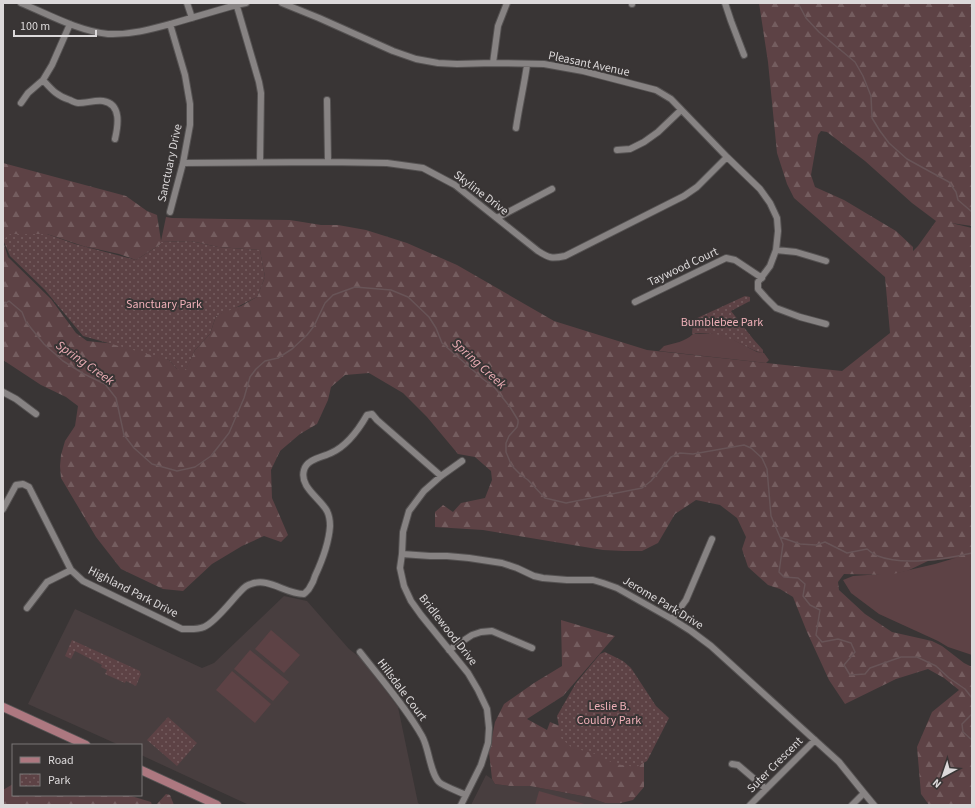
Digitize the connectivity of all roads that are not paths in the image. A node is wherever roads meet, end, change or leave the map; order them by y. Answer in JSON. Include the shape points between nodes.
{"nodes":[{"id":1,"x":21,"y":3,"type":"edge"},
{"id":2,"x":187,"y":3,"type":"edge"},
{"id":3,"x":246,"y":3,"type":"edge"},
{"id":4,"x":282,"y":3,"type":"edge"},
{"id":5,"x":507,"y":3,"type":"edge"},
{"id":6,"x":725,"y":3,"type":"edge"},
{"id":7,"x":236,"y":4,"type":"edge"},
{"id":8,"x":192,"y":18,"type":"junction"},
{"id":9,"x":70,"y":24,"type":"junction"},
{"id":10,"x":170,"y":24,"type":"junction"},
{"id":11,"x":744,"y":55,"type":"dead end"},
{"id":12,"x":493,"y":64,"type":"junction"},
{"id":13,"x":527,"y":65,"type":"junction"},
{"id":14,"x":43,"y":80,"type":"junction"},
{"id":15,"x":327,"y":100,"type":"dead end"},
{"id":16,"x":21,"y":103,"type":"dead end"},
{"id":17,"x":681,"y":110,"type":"junction"},
{"id":18,"x":516,"y":128,"type":"dead end"},
{"id":19,"x":115,"y":139,"type":"dead end"},
{"id":20,"x":617,"y":150,"type":"dead end"},
{"id":21,"x":727,"y":157,"type":"junction"},
{"id":22,"x":260,"y":162,"type":"junction"},
{"id":23,"x":328,"y":162,"type":"junction"},
{"id":24,"x":183,"y":163,"type":"junction"},
{"id":25,"x":552,"y":189,"type":"dead end"},
{"id":26,"x":170,"y":212,"type":"dead end"},
{"id":27,"x":496,"y":218,"type":"junction"},
{"id":28,"x":776,"y":250,"type":"junction"},
{"id":29,"x":826,"y":262,"type":"dead end"},
{"id":30,"x":760,"y":280,"type":"junction"},
{"id":31,"x":635,"y":302,"type":"dead end"},
{"id":32,"x":826,"y":324,"type":"dead end"},
{"id":33,"x":3,"y":392,"type":"edge"},
{"id":34,"x":36,"y":414,"type":"dead end"},
{"id":35,"x":462,"y":461,"type":"dead end"},
{"id":36,"x":441,"y":476,"type":"junction"},
{"id":37,"x":3,"y":508,"type":"edge"},
{"id":38,"x":712,"y":539,"type":"dead end"},
{"id":39,"x":402,"y":554,"type":"junction"},
{"id":40,"x":72,"y":570,"type":"junction"},
{"id":41,"x":27,"y":608,"type":"dead end"},
{"id":42,"x":672,"y":619,"type":"junction"},
{"id":43,"x":532,"y":648,"type":"dead end"},
{"id":44,"x":449,"y":650,"type":"junction"},
{"id":45,"x":360,"y":652,"type":"dead end"},
{"id":46,"x":3,"y":707,"type":"edge"},
{"id":47,"x":814,"y":740,"type":"junction"},
{"id":48,"x":84,"y":744,"type":"edge"},
{"id":49,"x":732,"y":764,"type":"dead end"},
{"id":50,"x":142,"y":770,"type":"edge"},
{"id":51,"x":766,"y":789,"type":"junction"},
{"id":52,"x":864,"y":793,"type":"junction"},
{"id":53,"x":466,"y":795,"type":"junction"},
{"id":54,"x":217,"y":805,"type":"edge"},
{"id":55,"x":461,"y":805,"type":"edge"},
{"id":56,"x":750,"y":805,"type":"edge"},
{"id":57,"x":852,"y":805,"type":"edge"},
{"id":58,"x":874,"y":805,"type":"edge"}],
"edges":[{"from":1,"to":9,"type":"street"},
{"from":2,"to":8,"type":"street"},
{"from":3,"to":7,"type":"street"},
{"from":4,"to":12,"type":"street","name":"Pleasant Avenue","via":[[393,52],[416,59],[444,64]]},
{"from":5,"to":12,"type":"street","via":[[498,26]]},
{"from":6,"to":11,"type":"street"},
{"from":7,"to":8,"type":"street"},
{"from":7,"to":22,"type":"street","via":[[261,93]]},
{"from":8,"to":10,"type":"street"},
{"from":9,"to":10,"type":"street","via":[[107,34],[130,34]]},
{"from":9,"to":14,"type":"street"},
{"from":10,"to":24,"type":"street","name":"Sanctuary Drive","via":[[185,75],[190,104],[190,125]]},
{"from":12,"to":13,"type":"street","name":"Pleasant Avenue"},
{"from":13,"to":17,"type":"street","name":"Pleasant Avenue","via":[[544,64],[583,71],[656,90],[671,99]]},
{"from":13,"to":18,"type":"street"},
{"from":14,"to":16,"type":"street"},
{"from":14,"to":19,"type":"street","via":[[61,98],[78,103],[104,101],[116,108],[118,125]]},
{"from":15,"to":23,"type":"street"},
{"from":17,"to":20,"type":"street","via":[[644,142],[630,150]]},
{"from":17,"to":21,"type":"street","name":"Pleasant Avenue"},
{"from":21,"to":27,"type":"street","name":"Skyline Drive","via":[[697,187],[684,196],[566,256],[547,257]]},
{"from":21,"to":28,"type":"street","name":"Pleasant Avenue","via":[[760,189],[770,203],[777,218]]},
{"from":22,"to":23,"type":"street","name":"Skyline Drive"},
{"from":22,"to":24,"type":"street","name":"Skyline Drive"},
{"from":23,"to":27,"type":"street","name":"Skyline Drive","via":[[387,163],[424,168],[456,185]]},
{"from":24,"to":26,"type":"street","name":"Sanctuary Drive"},
{"from":25,"to":27,"type":"street"},
{"from":28,"to":29,"type":"street","via":[[796,252]]},
{"from":28,"to":30,"type":"street","name":"Pleasant Avenue","via":[[770,266]]},
{"from":30,"to":31,"type":"street","name":"Taywood Court","via":[[735,260],[726,258]]},
{"from":30,"to":32,"type":"street","via":[[758,289],[776,308]]},
{"from":33,"to":34,"type":"street"},
{"from":35,"to":36,"type":"street","name":"Bridlewood Drive"},
{"from":36,"to":39,"type":"street","name":"Bridlewood Drive","via":[[424,491],[409,510],[403,532]]},
{"from":36,"to":40,"type":"street","name":"Highland Park Drive","via":[[372,414],[367,415],[343,445],[304,468],[302,478],[330,520],[325,549],[310,587],[304,594],[297,594],[264,582],[250,584],[203,628],[182,629],[95,588]]},
{"from":37,"to":40,"type":"street","name":"Highland Park Drive","via":[[16,485],[23,484],[29,487]]},
{"from":38,"to":42,"type":"street","via":[[686,600]]},
{"from":39,"to":42,"type":"street","name":"Jerome Park Drive","via":[[469,558],[502,563],[543,578],[593,580],[617,588]]},
{"from":39,"to":44,"type":"street","name":"Bridlewood Drive","via":[[400,568],[411,601]]},
{"from":40,"to":41,"type":"street","via":[[47,582]]},
{"from":42,"to":47,"type":"street","name":"Jerome Park Drive","via":[[711,646]]},
{"from":43,"to":44,"type":"street","via":[[492,632],[482,632],[472,635]]},
{"from":44,"to":53,"type":"street","name":"Bridlewood Drive","via":[[468,673],[487,709],[488,743],[481,765]]},
{"from":45,"to":53,"type":"street","name":"Hillsdale Court","via":[[423,737],[436,779]]},
{"from":46,"to":48,"type":"main road"},
{"from":47,"to":51,"type":"street","name":"Suter Crescent"},
{"from":47,"to":52,"type":"street","name":"Jerome Park Drive","via":[[839,762]]},
{"from":49,"to":51,"type":"street","via":[[738,765]]},
{"from":50,"to":54,"type":"main road"},
{"from":51,"to":56,"type":"street","name":"Suter Crescent"},
{"from":52,"to":57,"type":"street"},
{"from":52,"to":58,"type":"street","name":"Jerome Park Drive"},
{"from":53,"to":55,"type":"street","name":"Bridlewood Drive"}]}
